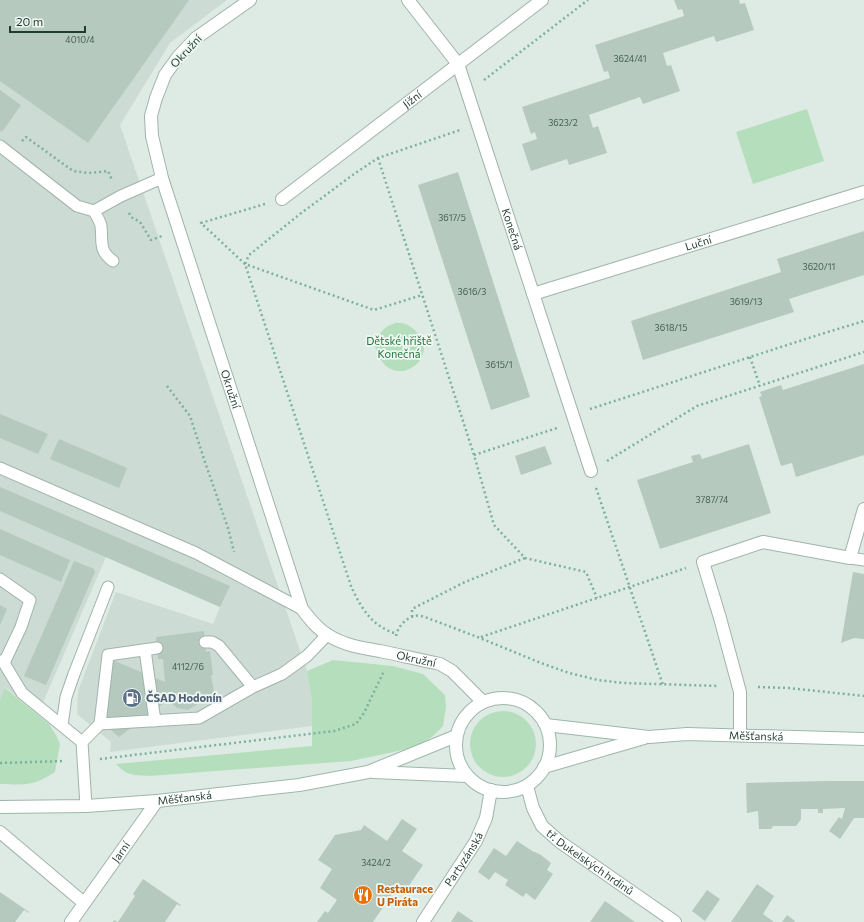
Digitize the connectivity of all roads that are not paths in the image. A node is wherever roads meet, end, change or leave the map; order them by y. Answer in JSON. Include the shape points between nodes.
{"nodes":[{"id":1,"x":250,"y":0,"type":"edge"},
{"id":2,"x":408,"y":0,"type":"edge"},
{"id":3,"x":542,"y":0,"type":"edge"},
{"id":4,"x":458,"y":64,"type":"junction"},
{"id":5,"x":0,"y":146,"type":"edge"},
{"id":6,"x":162,"y":178,"type":"junction"},
{"id":7,"x":864,"y":192,"type":"edge"},
{"id":8,"x":282,"y":199,"type":"road end"},
{"id":9,"x":94,"y":211,"type":"junction"},
{"id":10,"x":113,"y":261,"type":"dead end"},
{"id":11,"x":533,"y":294,"type":"junction"},
{"id":12,"x":0,"y":468,"type":"edge"},
{"id":13,"x":591,"y":471,"type":"road end"},
{"id":14,"x":864,"y":508,"type":"edge"},
{"id":15,"x":850,"y":558,"type":"junction"},
{"id":16,"x":864,"y":560,"type":"edge"},
{"id":17,"x":0,"y":579,"type":"edge"},
{"id":18,"x":108,"y":587,"type":"dead end"},
{"id":19,"x":302,"y":609,"type":"junction"},
{"id":20,"x":327,"y":635,"type":"junction"},
{"id":21,"x":205,"y":642,"type":"dead end"},
{"id":22,"x":157,"y":648,"type":"dead end"},
{"id":23,"x":145,"y":650,"type":"junction"},
{"id":24,"x":2,"y":662,"type":"edge"},
{"id":25,"x":253,"y":687,"type":"junction"},
{"id":26,"x":483,"y":702,"type":"junction"},
{"id":27,"x":155,"y":721,"type":"junction"},
{"id":28,"x":100,"y":724,"type":"junction"},
{"id":29,"x":62,"y":725,"type":"junction"},
{"id":30,"x":546,"y":725,"type":"junction"},
{"id":31,"x":456,"y":736,"type":"junction"},
{"id":32,"x":740,"y":736,"type":"junction"},
{"id":33,"x":649,"y":737,"type":"junction"},
{"id":34,"x":864,"y":739,"type":"edge"},
{"id":35,"x":82,"y":742,"type":"junction"},
{"id":36,"x":544,"y":768,"type":"junction"},
{"id":37,"x":368,"y":772,"type":"junction"},
{"id":38,"x":467,"y":776,"type":"junction"},
{"id":39,"x":527,"y":786,"type":"junction"},
{"id":40,"x":491,"y":790,"type":"junction"},
{"id":41,"x":157,"y":801,"type":"junction"},
{"id":42,"x":86,"y":806,"type":"junction"},
{"id":43,"x":0,"y":807,"type":"edge"},
{"id":44,"x":0,"y":832,"type":"edge"},
{"id":45,"x":84,"y":903,"type":"junction"},
{"id":46,"x":71,"y":922,"type":"edge"},
{"id":47,"x":423,"y":922,"type":"edge"},
{"id":48,"x":675,"y":922,"type":"edge"}],
"edges":[{"from":1,"to":6,"type":"street","name":"Okružní","via":[[196,38],[165,75],[151,116],[152,136]]},
{"from":2,"to":4,"type":"street","name":"Konečná"},
{"from":3,"to":4,"type":"street","name":"Jižní"},
{"from":4,"to":8,"type":"street","name":"Jižní"},
{"from":4,"to":11,"type":"street","name":"Konečná"},
{"from":5,"to":9,"type":"lane","via":[[77,206]]},
{"from":6,"to":9,"type":"lane"},
{"from":6,"to":19,"type":"street","name":"Okružní"},
{"from":7,"to":11,"type":"street","name":"Luční"},
{"from":9,"to":10,"type":"lane","via":[[101,224],[102,248],[106,256]]},
{"from":11,"to":13,"type":"street","name":"Konečná"},
{"from":12,"to":19,"type":"lane","via":[[196,553]]},
{"from":14,"to":15,"type":"street"},
{"from":15,"to":16,"type":"lane"},
{"from":15,"to":32,"type":"street","via":[[763,542],[703,562],[740,692]]},
{"from":17,"to":24,"type":"lane","via":[[30,600]]},
{"from":18,"to":29,"type":"lane","via":[[66,697]]},
{"from":19,"to":20,"type":"street","name":"Okružní"},
{"from":20,"to":25,"type":"lane","via":[[307,656],[282,674]]},
{"from":20,"to":26,"type":"street","name":"Okružní","via":[[340,642],[440,664],[452,671]]},
{"from":21,"to":25,"type":"lane","via":[[212,642],[218,646]]},
{"from":22,"to":23,"type":"lane"},
{"from":23,"to":27,"type":"lane"},
{"from":23,"to":28,"type":"lane","via":[[108,655]]},
{"from":24,"to":29,"type":"lane","via":[[22,693]]},
{"from":25,"to":27,"type":"lane","via":[[199,718]]},
{"from":26,"to":30,"type":"street","via":[[503,697],[524,702],[533,708]]},
{"from":26,"to":31,"type":"street","via":[[465,716]]},
{"from":27,"to":28,"type":"lane"},
{"from":28,"to":35,"type":"lane"},
{"from":29,"to":35,"type":"lane"},
{"from":30,"to":33,"type":"street","name":"Měšťanská"},
{"from":30,"to":36,"type":"street","via":[[550,739],[549,754]]},
{"from":31,"to":37,"type":"street","name":"Měšťanská"},
{"from":31,"to":38,"type":"street","via":[[456,750]]},
{"from":32,"to":33,"type":"street","name":"Měšťanská","via":[[687,734]]},
{"from":32,"to":34,"type":"street","name":"Měšťanská"},
{"from":33,"to":36,"type":"street","name":"Měšťanská"},
{"from":35,"to":42,"type":"lane"},
{"from":36,"to":39,"type":"street"},
{"from":37,"to":38,"type":"street","name":"Měšťanská"},
{"from":37,"to":41,"type":"street","name":"Měšťanská","via":[[298,785]]},
{"from":38,"to":40,"type":"street","via":[[478,785]]},
{"from":39,"to":40,"type":"street","via":[[500,792]]},
{"from":39,"to":48,"type":"street","name":"tř. Dukelských hrdinů","via":[[533,808],[542,826],[560,842]]},
{"from":40,"to":47,"type":"street","name":"Partyzánská","via":[[486,818],[476,841]]},
{"from":41,"to":42,"type":"street","name":"Měšťanská"},
{"from":41,"to":45,"type":"street","name":"Jarní"},
{"from":42,"to":43,"type":"street","name":"Měšťanská"},
{"from":44,"to":45,"type":"street"},
{"from":45,"to":46,"type":"street","name":"Jarní"}]}
